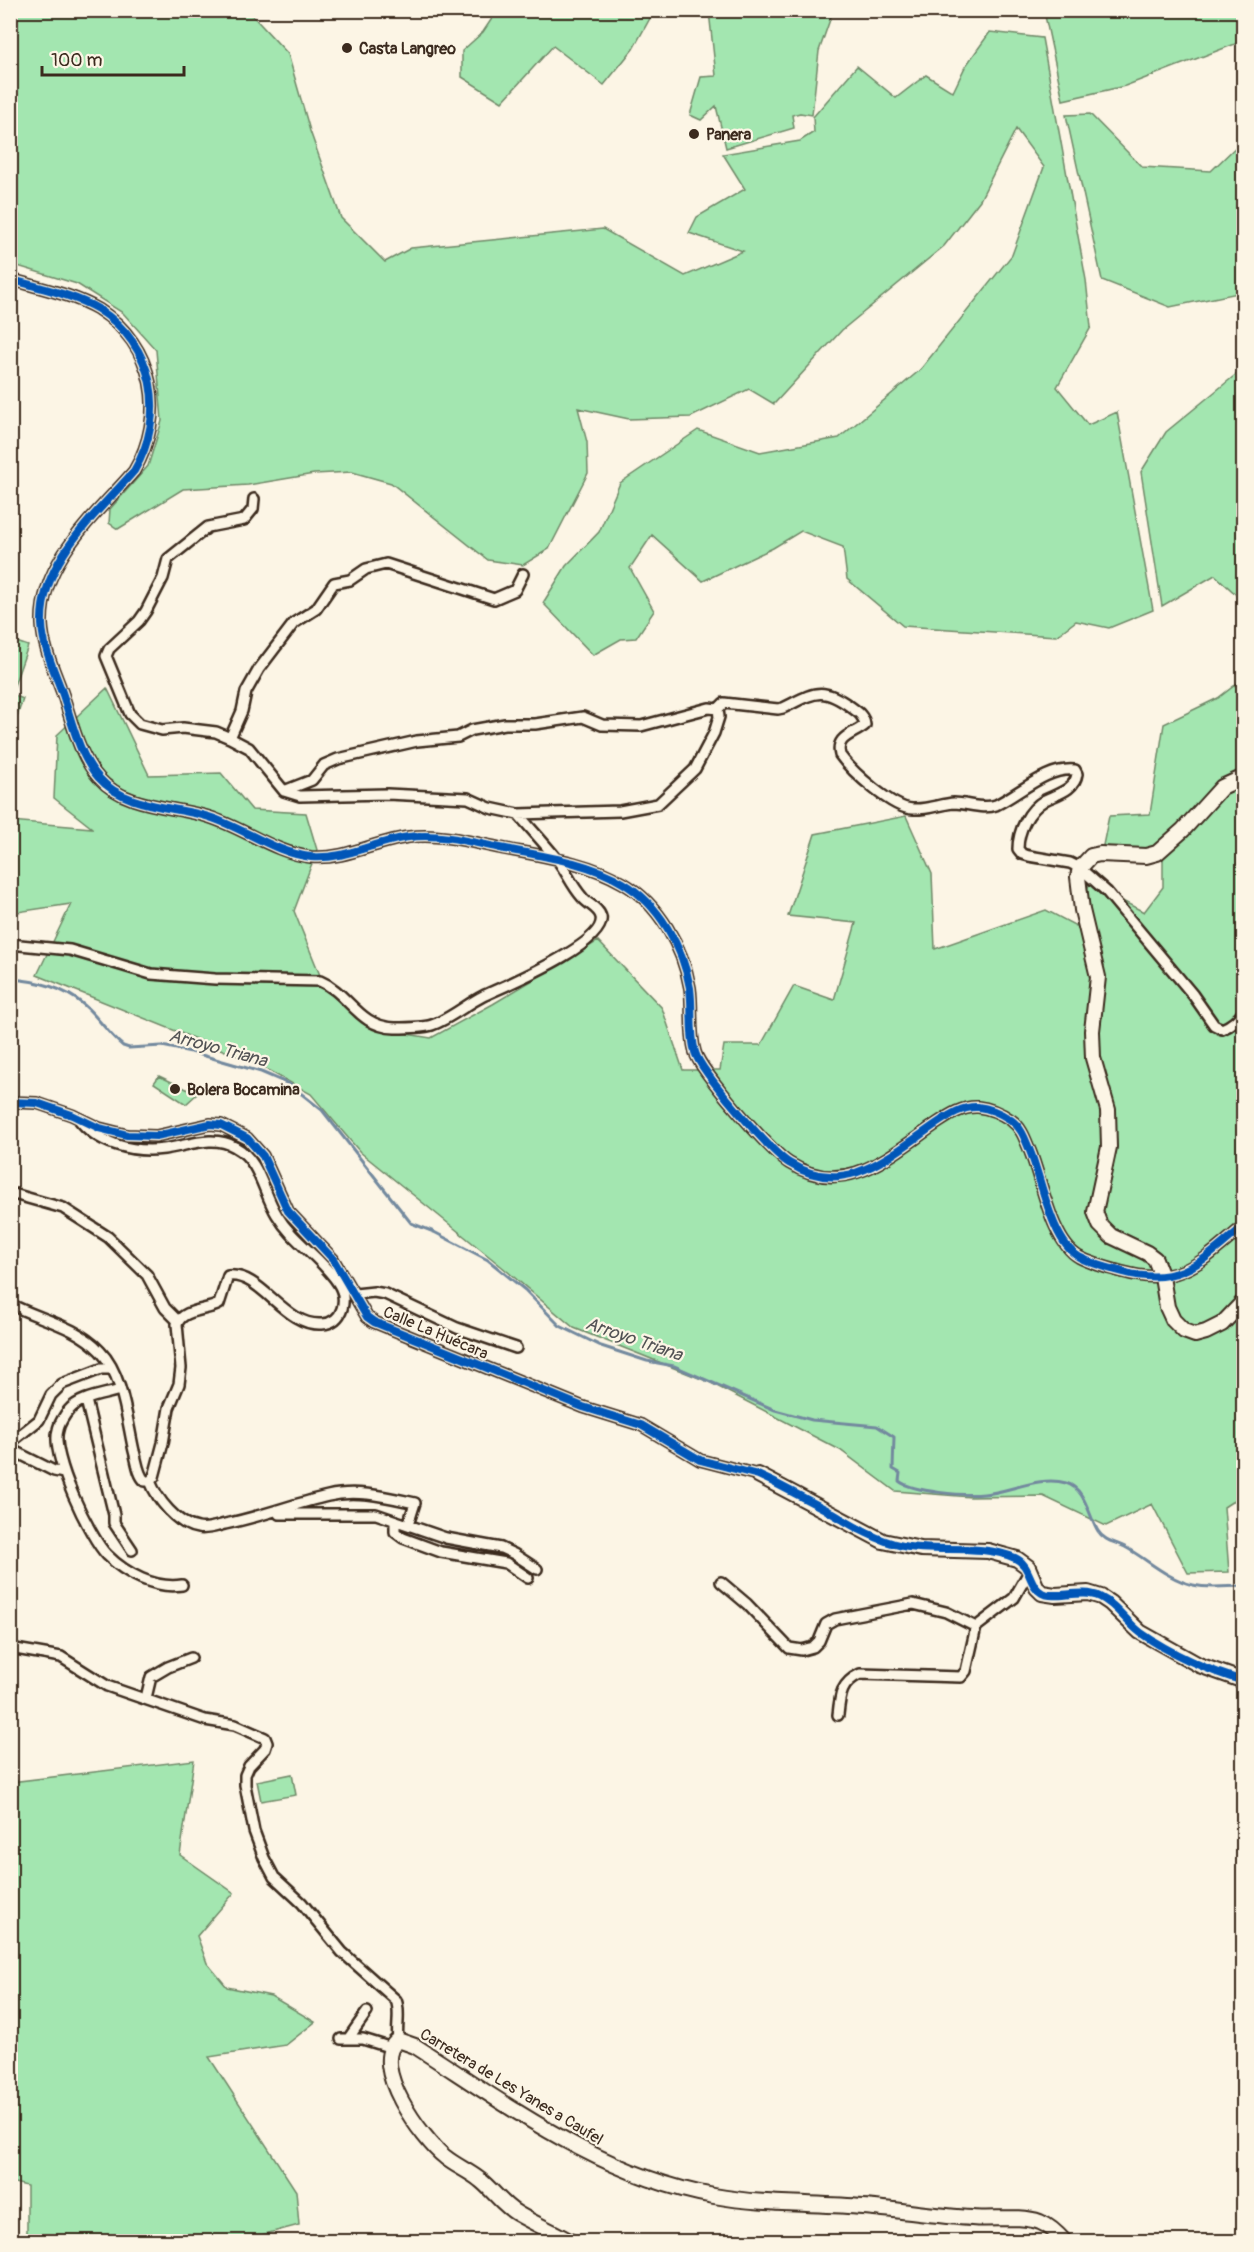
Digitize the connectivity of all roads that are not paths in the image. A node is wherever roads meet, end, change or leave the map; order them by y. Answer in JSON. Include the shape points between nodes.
{"nodes":[{"id":1,"x":10,"y":279,"type":"edge"},
{"id":2,"x":254,"y":499,"type":"dead end"},
{"id":3,"x":523,"y":574,"type":"dead end"},
{"id":4,"x":718,"y":709,"type":"junction"},
{"id":5,"x":230,"y":738,"type":"junction"},
{"id":6,"x":1244,"y":777,"type":"edge"},
{"id":7,"x":284,"y":791,"type":"junction"},
{"id":8,"x":518,"y":814,"type":"junction"},
{"id":9,"x":557,"y":859,"type":"junction"},
{"id":10,"x":1080,"y":868,"type":"junction"},
{"id":11,"x":10,"y":944,"type":"edge"},
{"id":12,"x":11,"y":986,"type":"edge"},
{"id":13,"x":10,"y":997,"type":"edge"},
{"id":14,"x":1244,"y":1011,"type":"edge"},
{"id":15,"x":10,"y":1102,"type":"edge"},
{"id":16,"x":78,"y":1118,"type":"junction"},
{"id":17,"x":10,"y":1193,"type":"edge"},
{"id":18,"x":1244,"y":1226,"type":"edge"},
{"id":19,"x":1162,"y":1277,"type":"junction"},
{"id":20,"x":355,"y":1294,"type":"junction"},
{"id":21,"x":1244,"y":1301,"type":"edge"},
{"id":22,"x":10,"y":1304,"type":"edge"},
{"id":23,"x":178,"y":1321,"type":"junction"},
{"id":24,"x":516,"y":1348,"type":"dead end"},
{"id":25,"x":112,"y":1369,"type":"junction"},
{"id":26,"x":120,"y":1390,"type":"junction"},
{"id":27,"x":86,"y":1400,"type":"junction"},
{"id":28,"x":10,"y":1443,"type":"edge"},
{"id":29,"x":10,"y":1449,"type":"edge"},
{"id":30,"x":64,"y":1473,"type":"junction"},
{"id":31,"x":758,"y":1475,"type":"joint"},
{"id":32,"x":150,"y":1481,"type":"junction"},
{"id":33,"x":269,"y":1514,"type":"junction"},
{"id":34,"x":395,"y":1521,"type":"junction"},
{"id":35,"x":408,"y":1525,"type":"junction"},
{"id":36,"x":132,"y":1550,"type":"dead end"},
{"id":37,"x":537,"y":1569,"type":"dead end"},
{"id":38,"x":1030,"y":1574,"type":"junction"},
{"id":39,"x":528,"y":1578,"type":"dead end"},
{"id":40,"x":721,"y":1582,"type":"dead end"},
{"id":41,"x":182,"y":1585,"type":"dead end"},
{"id":42,"x":976,"y":1627,"type":"junction"},
{"id":43,"x":10,"y":1648,"type":"edge"},
{"id":44,"x":191,"y":1658,"type":"dead end"},
{"id":45,"x":1244,"y":1681,"type":"edge"},
{"id":46,"x":146,"y":1698,"type":"junction"},
{"id":47,"x":838,"y":1714,"type":"dead end"},
{"id":48,"x":367,"y":2012,"type":"dead end"},
{"id":49,"x":395,"y":2044,"type":"junction"},
{"id":50,"x":571,"y":2241,"type":"edge"},
{"id":51,"x":1065,"y":2241,"type":"edge"}],
"edges":[{"from":1,"to":9,"type":"street","via":[[98,309],[119,326],[139,352],[150,381],[150,439],[142,457],[67,548],[44,598],[45,645],[85,758],[100,780],[124,797],[211,818],[279,849],[310,857],[338,856],[395,838],[423,835]]},
{"from":2,"to":5,"type":"street","via":[[254,509],[244,520],[208,527],[168,559],[163,578],[142,616],[106,656],[130,714],[140,724],[162,730],[216,732]]},
{"from":3,"to":5,"type":"street","via":[[515,590],[494,599],[386,564],[334,583],[316,609],[294,623],[259,669],[246,692]]},
{"from":4,"to":7,"type":"street","via":[[630,727],[602,725],[583,717],[472,730],[458,737],[417,741],[338,759],[324,765],[312,780]]},
{"from":4,"to":8,"type":"street","via":[[714,733],[695,769],[658,804],[620,811]]},
{"from":4,"to":10,"type":"street","via":[[724,703],[783,708],[814,693],[831,694],[865,721],[862,728],[840,742],[840,755],[893,804],[915,810],[955,803],[993,806],[1047,774],[1075,770],[1075,782],[1044,801],[1025,822],[1018,849],[1022,854]]},
{"from":5,"to":7,"type":"street","via":[[249,748]]},
{"from":6,"to":10,"type":"street","via":[[1222,787],[1158,853],[1100,854],[1091,856]]},
{"from":7,"to":8,"type":"street","via":[[300,796],[387,794],[468,798]]},
{"from":8,"to":9,"type":"street"},
{"from":9,"to":11,"type":"street","via":[[583,899],[600,913],[599,926],[566,954],[432,1025],[394,1028],[376,1024],[348,1004],[333,986],[320,981],[151,974],[70,950]]},
{"from":9,"to":19,"type":"street","via":[[625,884],[652,907],[674,940],[684,964],[695,1056],[705,1073],[783,1160],[806,1173],[839,1177],[869,1170],[952,1113],[975,1106],[1001,1113],[1019,1126],[1059,1235],[1075,1255],[1105,1268],[1141,1277]]},
{"from":10,"to":14,"type":"street","via":[[1107,892],[1214,1026],[1229,1027]]},
{"from":10,"to":19,"type":"street","via":[[1082,910],[1098,977],[1093,1059],[1108,1110],[1109,1148],[1095,1212],[1100,1225],[1111,1236],[1155,1259]]},
{"from":12,"to":13,"type":"street"},
{"from":15,"to":16,"type":"street","name":"Calle La Ḥuécara","via":[[37,1103]]},
{"from":16,"to":20,"type":"street","name":"Calle La Ḥuécara","via":[[127,1135],[156,1136],[210,1124],[247,1138],[263,1156],[288,1211],[333,1259]]},
{"from":16,"to":23,"type":"street","via":[[86,1129],[118,1146],[152,1150],[222,1141],[244,1152],[286,1228],[334,1276],[344,1297],[344,1306],[333,1321],[311,1323],[296,1318],[248,1280],[228,1276],[219,1304],[186,1313]]},
{"from":17,"to":23,"type":"street","via":[[63,1208],[108,1237],[147,1275],[165,1308]]},
{"from":18,"to":19,"type":"street","via":[[1196,1266]]},
{"from":19,"to":21,"type":"street","via":[[1173,1320],[1194,1335],[1222,1324]]},
{"from":20,"to":24,"type":"street","name":"Calle La Ḥuécara","via":[[385,1294],[457,1328]]},
{"from":20,"to":31,"type":"street","name":"Calle La Ḥuécara","via":[[368,1317],[384,1327],[583,1407],[641,1425],[700,1460]]},
{"from":22,"to":25,"type":"street","via":[[84,1336],[103,1353]]},
{"from":23,"to":32,"type":"street","via":[[179,1384]]},
{"from":25,"to":26,"type":"street"},
{"from":25,"to":28,"type":"street","via":[[101,1369],[62,1384],[51,1395],[39,1420]]},
{"from":26,"to":27,"type":"street"},
{"from":26,"to":32,"type":"street","via":[[141,1478]]},
{"from":27,"to":30,"type":"street","via":[[70,1409],[57,1430]]},
{"from":27,"to":36,"type":"street","via":[[114,1523]]},
{"from":29,"to":30,"type":"street"},
{"from":30,"to":41,"type":"street","via":[[106,1554],[130,1574]]},
{"from":31,"to":38,"type":"street","via":[[884,1541],[921,1549],[1006,1555],[1023,1563]]},
{"from":32,"to":33,"type":"street","via":[[167,1508],[197,1528]]},
{"from":33,"to":34,"type":"street","via":[[376,1514]]},
{"from":33,"to":35,"type":"street","via":[[329,1495],[358,1493],[415,1503]]},
{"from":34,"to":35,"type":"street"},
{"from":34,"to":39,"type":"street","via":[[394,1533],[403,1538],[441,1552],[506,1563]]},
{"from":35,"to":37,"type":"street","via":[[446,1538],[501,1548]]},
{"from":38,"to":42,"type":"street","via":[[1009,1602]]},
{"from":38,"to":45,"type":"street","via":[[1042,1593],[1088,1593],[1101,1597],[1140,1632],[1199,1665]]},
{"from":40,"to":42,"type":"street","via":[[789,1648],[813,1647],[826,1624],[835,1619],[913,1604],[946,1612]]},
{"from":42,"to":47,"type":"street","via":[[966,1671],[961,1677],[860,1674],[850,1679],[840,1695]]},
{"from":43,"to":46,"type":"street","via":[[61,1657],[107,1686]]},
{"from":44,"to":46,"type":"street","via":[[151,1677]]},
{"from":46,"to":49,"type":"street","via":[[265,1738],[265,1749],[249,1766],[245,1785],[264,1858],[274,1877],[302,1903],[342,1952],[396,2000]]},
{"from":48,"to":49,"type":"street","via":[[344,2039]]},
{"from":49,"to":50,"type":"street","via":[[388,2068],[407,2111],[428,2141],[516,2213]]},
{"from":49,"to":51,"type":"street","name":"Carretera de Les Yanes a Caufel","via":[[415,2046],[568,2143],[660,2184],[738,2199],[1040,2222]]}]}
